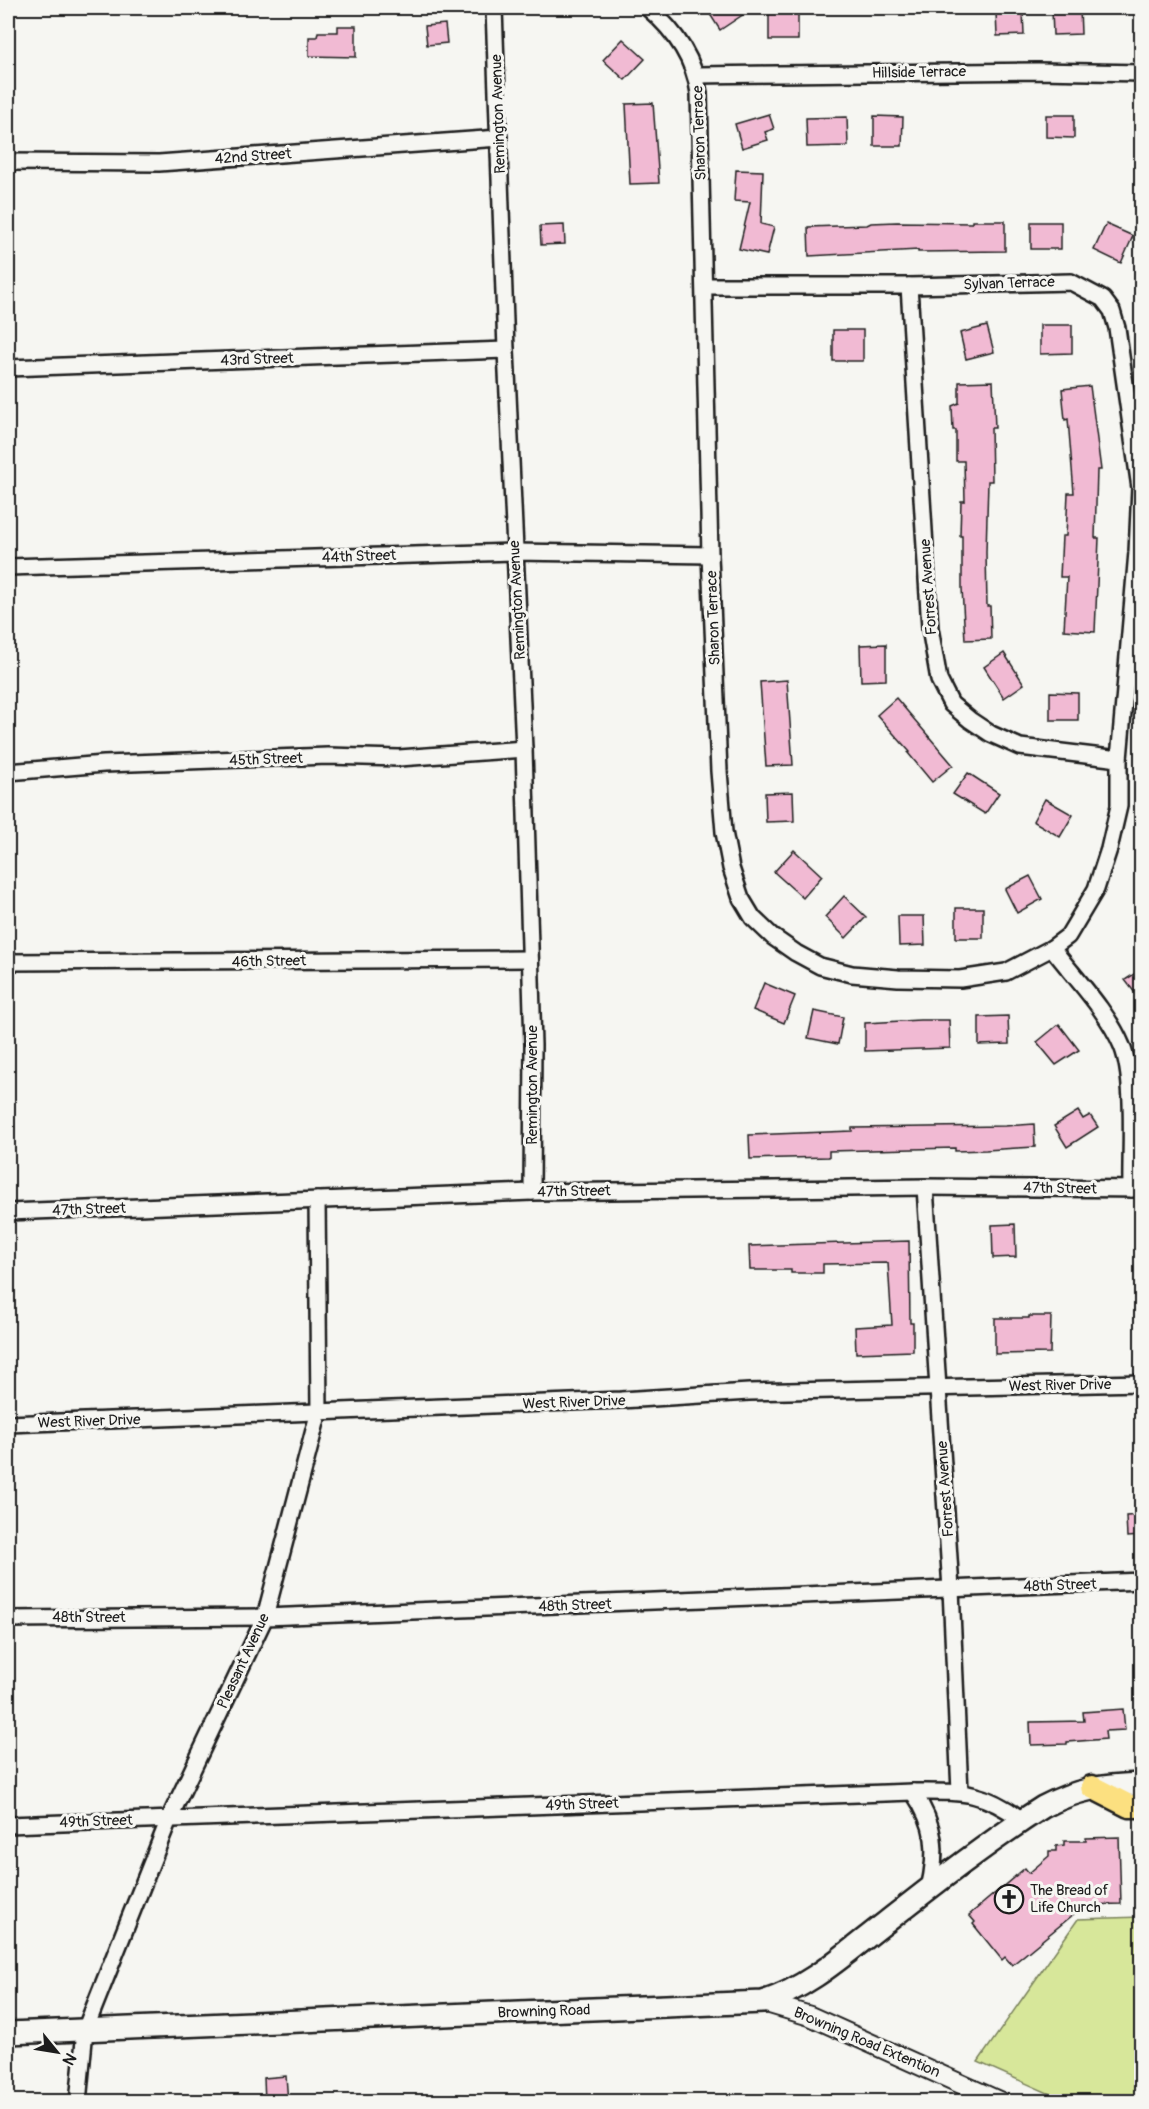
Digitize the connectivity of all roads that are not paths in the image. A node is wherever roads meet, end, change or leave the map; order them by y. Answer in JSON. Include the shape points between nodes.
{"nodes":[{"id":1,"x":494,"y":8,"type":"edge"},
{"id":2,"x":648,"y":8,"type":"edge"},
{"id":3,"x":1142,"y":73,"type":"edge"},
{"id":4,"x":696,"y":75,"type":"junction"},
{"id":5,"x":499,"y":138,"type":"junction"},
{"id":6,"x":8,"y":162,"type":"edge"},
{"id":7,"x":704,"y":286,"type":"junction"},
{"id":8,"x":909,"y":286,"type":"junction"},
{"id":9,"x":506,"y":350,"type":"junction"},
{"id":10,"x":8,"y":368,"type":"edge"},
{"id":11,"x":514,"y":552,"type":"junction"},
{"id":12,"x":710,"y":555,"type":"junction"},
{"id":13,"x":8,"y":567,"type":"edge"},
{"id":14,"x":524,"y":749,"type":"junction"},
{"id":15,"x":1119,"y":759,"type":"junction"},
{"id":16,"x":8,"y":772,"type":"edge"},
{"id":17,"x":1052,"y":948,"type":"junction"},
{"id":18,"x":530,"y":959,"type":"junction"},
{"id":19,"x":8,"y":962,"type":"edge"},
{"id":20,"x":925,"y":1187,"type":"junction"},
{"id":21,"x":1136,"y":1189,"type":"edge"},
{"id":22,"x":532,"y":1192,"type":"junction"},
{"id":23,"x":317,"y":1200,"type":"junction"},
{"id":24,"x":8,"y":1212,"type":"edge"},
{"id":25,"x":1142,"y":1383,"type":"edge"},
{"id":26,"x":938,"y":1388,"type":"junction"},
{"id":27,"x":319,"y":1411,"type":"junction"},
{"id":28,"x":8,"y":1424,"type":"edge"},
{"id":29,"x":1142,"y":1581,"type":"edge"},
{"id":30,"x":951,"y":1589,"type":"junction"},
{"id":31,"x":265,"y":1617,"type":"junction"},
{"id":32,"x":8,"y":1618,"type":"edge"},
{"id":33,"x":1142,"y":1784,"type":"edge"},
{"id":34,"x":1092,"y":1787,"type":"junction"},
{"id":35,"x":913,"y":1792,"type":"junction"},
{"id":36,"x":960,"y":1792,"type":"junction"},
{"id":37,"x":1142,"y":1806,"type":"edge"},
{"id":38,"x":169,"y":1819,"type":"junction"},
{"id":39,"x":1022,"y":1820,"type":"junction"},
{"id":40,"x":8,"y":1825,"type":"edge"},
{"id":41,"x":929,"y":1889,"type":"junction"},
{"id":42,"x":763,"y":2002,"type":"junction"},
{"id":43,"x":85,"y":2030,"type":"junction"},
{"id":44,"x":8,"y":2033,"type":"edge"},
{"id":45,"x":1001,"y":2101,"type":"edge"},
{"id":46,"x":78,"y":2102,"type":"edge"}],
"edges":[{"from":1,"to":5,"type":"street","name":"Remington Avenue"},
{"from":2,"to":4,"type":"street","name":"Sharon Terrace","via":[[665,22]]},
{"from":3,"to":4,"type":"street","name":"Hillside Terrace"},
{"from":4,"to":7,"type":"street","name":"Sharon Terrace"},
{"from":5,"to":6,"type":"street","name":"42nd Street","via":[[159,163]]},
{"from":5,"to":9,"type":"street","name":"Remington Avenue"},
{"from":7,"to":8,"type":"street","name":"Sylvan Terrace"},
{"from":7,"to":12,"type":"street","name":"Sharon Terrace"},
{"from":8,"to":15,"type":"street","name":"Forrest Avenue","via":[[930,628],[939,680],[951,704],[970,720],[1020,747]]},
{"from":8,"to":15,"type":"street","name":"Sylvan Terrace","via":[[1071,282],[1103,299],[1112,311],[1140,488]]},
{"from":9,"to":10,"type":"street","name":"43rd Street"},
{"from":9,"to":11,"type":"street","name":"Remington Avenue"},
{"from":11,"to":12,"type":"street","name":"44th Street"},
{"from":11,"to":13,"type":"street","name":"44th Street"},
{"from":11,"to":14,"type":"street","name":"Remington Avenue"},
{"from":12,"to":17,"type":"street","name":"Sharon Terrace","via":[[724,832],[741,898],[753,918],[796,953],[820,966],[852,974],[960,979],[1006,972]]},
{"from":14,"to":16,"type":"street","name":"45th Street","via":[[399,758],[328,756],[104,764]]},
{"from":14,"to":18,"type":"street","name":"Remington Avenue"},
{"from":15,"to":17,"type":"street","name":"Sylvan Terrace","via":[[1119,806],[1096,889],[1068,936]]},
{"from":17,"to":21,"type":"street","via":[[1106,1017],[1122,1045],[1130,1088]]},
{"from":18,"to":19,"type":"street","name":"46th Street"},
{"from":18,"to":22,"type":"street","name":"Remington Avenue"},
{"from":20,"to":21,"type":"street","name":"47th Street"},
{"from":20,"to":22,"type":"street","name":"47th Street"},
{"from":20,"to":26,"type":"street","name":"Forrest Avenue"},
{"from":22,"to":23,"type":"street","name":"47th Street"},
{"from":23,"to":24,"type":"street","name":"47th Street"},
{"from":23,"to":27,"type":"street","name":"Pleasant Avenue"},
{"from":25,"to":26,"type":"street","name":"West River Drive"},
{"from":26,"to":27,"type":"street","name":"West River Drive","via":[[749,1392]]},
{"from":26,"to":30,"type":"street","name":"Forrest Avenue"},
{"from":27,"to":28,"type":"street","name":"West River Drive"},
{"from":27,"to":31,"type":"street","name":"Pleasant Avenue"},
{"from":29,"to":30,"type":"street","name":"48th Street"},
{"from":30,"to":31,"type":"street","name":"48th Street"},
{"from":30,"to":36,"type":"street","name":"Forrest Avenue"},
{"from":31,"to":32,"type":"street","name":"48th Street"},
{"from":31,"to":38,"type":"street","name":"Pleasant Avenue"},
{"from":33,"to":34,"type":"main road"},
{"from":34,"to":37,"type":"main road","via":[[1129,1806]]},
{"from":34,"to":39,"type":"main road","via":[[1058,1799]]},
{"from":35,"to":36,"type":"street","name":"49th Street"},
{"from":35,"to":38,"type":"street","name":"49th Street"},
{"from":35,"to":41,"type":"street","via":[[933,1835],[936,1854]]},
{"from":36,"to":39,"type":"street","name":"49th Street","via":[[998,1803]]},
{"from":38,"to":40,"type":"street","name":"49th Street"},
{"from":38,"to":43,"type":"street","name":"Pleasant Avenue"},
{"from":39,"to":41,"type":"main road","name":"Browning Road"},
{"from":41,"to":42,"type":"main road","name":"Browning Road","via":[[792,1992]]},
{"from":42,"to":43,"type":"main road","name":"Browning Road"},
{"from":42,"to":45,"type":"street","name":"Browning Road Extention","via":[[810,2016]]},
{"from":43,"to":44,"type":"main road","name":"Browning Road"},
{"from":43,"to":46,"type":"street","name":"Pleasant Avenue"}]}
